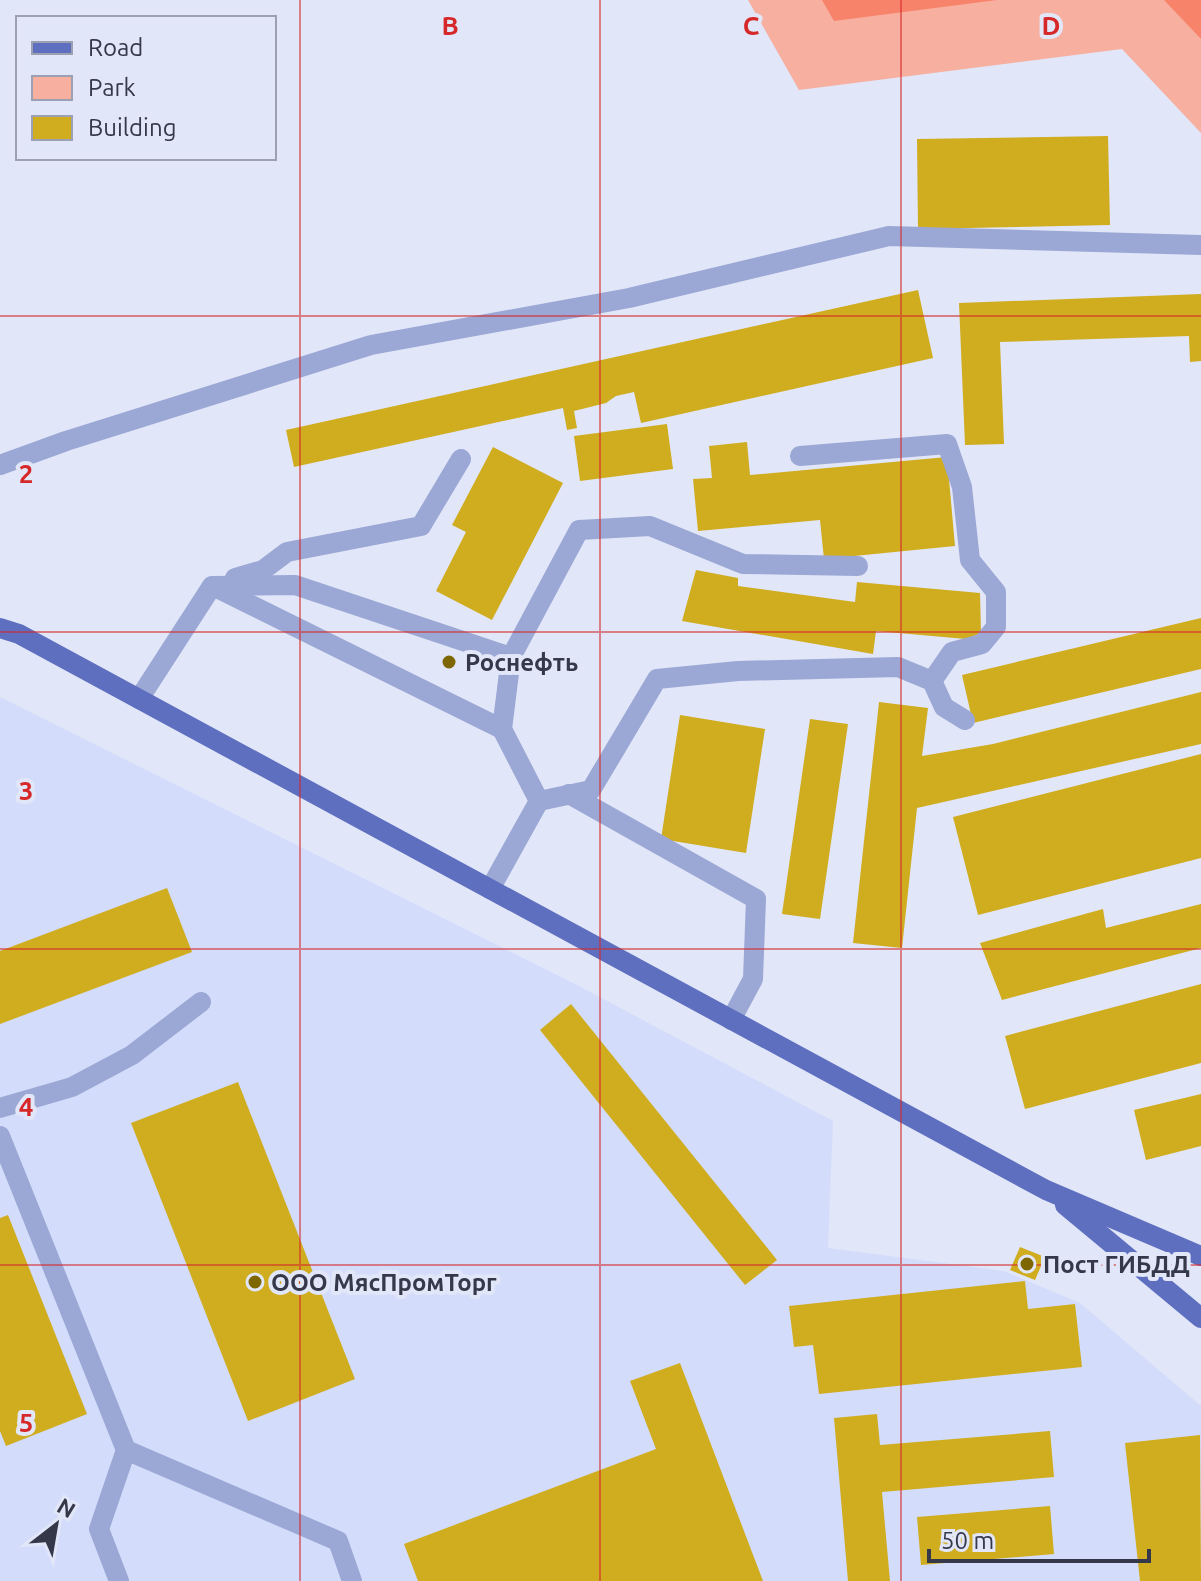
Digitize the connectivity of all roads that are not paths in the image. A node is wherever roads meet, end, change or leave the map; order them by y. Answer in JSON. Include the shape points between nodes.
{"nodes":[{"id":1,"x":1201,"y":245,"type":"edge"},
{"id":2,"x":800,"y":456,"type":"dead end"},
{"id":3,"x":461,"y":459,"type":"dead end"},
{"id":4,"x":0,"y":465,"type":"edge"},
{"id":5,"x":858,"y":566,"type":"dead end"},
{"id":6,"x":212,"y":586,"type":"junction"},
{"id":7,"x":0,"y":628,"type":"edge"},
{"id":8,"x":511,"y":657,"type":"junction"},
{"id":9,"x":932,"y":681,"type":"junction"},
{"id":10,"x":139,"y":699,"type":"junction"},
{"id":11,"x":965,"y":720,"type":"dead end"},
{"id":12,"x":502,"y":729,"type":"junction"},
{"id":13,"x":569,"y":794,"type":"junction"},
{"id":14,"x":539,"y":801,"type":"junction"},
{"id":15,"x":490,"y":889,"type":"junction"},
{"id":16,"x":201,"y":1002,"type":"dead end"},
{"id":17,"x":731,"y":1020,"type":"junction"},
{"id":18,"x":0,"y":1108,"type":"edge"},
{"id":19,"x":0,"y":1136,"type":"edge"},
{"id":20,"x":1046,"y":1190,"type":"junction"},
{"id":21,"x":1201,"y":1256,"type":"edge"},
{"id":22,"x":1201,"y":1318,"type":"edge"},
{"id":23,"x":126,"y":1450,"type":"junction"},
{"id":24,"x":119,"y":1581,"type":"edge"},
{"id":25,"x":352,"y":1581,"type":"edge"}],
"edges":[{"from":1,"to":4,"type":"street","via":[[889,236],[629,298],[371,345]]},
{"from":2,"to":9,"type":"street","via":[[947,444],[962,487],[970,560],[996,592],[996,627],[982,644],[952,652]]},
{"from":3,"to":6,"type":"street","via":[[421,526],[287,552],[263,570]]},
{"from":5,"to":8,"type":"street","via":[[743,564],[650,526],[579,530]]},
{"from":6,"to":8,"type":"street","via":[[295,585]]},
{"from":6,"to":10,"type":"street"},
{"from":6,"to":12,"type":"street"},
{"from":7,"to":10,"type":"main road"},
{"from":8,"to":12,"type":"street"},
{"from":9,"to":11,"type":"street","via":[[944,707]]},
{"from":9,"to":13,"type":"street","via":[[898,667],[657,679],[591,790]]},
{"from":10,"to":15,"type":"main road"},
{"from":12,"to":14,"type":"street"},
{"from":13,"to":14,"type":"street"},
{"from":13,"to":17,"type":"street","via":[[756,899],[753,979]]},
{"from":14,"to":15,"type":"street"},
{"from":15,"to":17,"type":"main road"},
{"from":16,"to":18,"type":"street","via":[[132,1055],[84,1080]]},
{"from":17,"to":20,"type":"main road"},
{"from":19,"to":23,"type":"street"},
{"from":20,"to":21,"type":"main road"},
{"from":20,"to":22,"type":"main road"},
{"from":23,"to":24,"type":"street","via":[[99,1529]]},
{"from":23,"to":25,"type":"street","via":[[338,1541]]}]}
